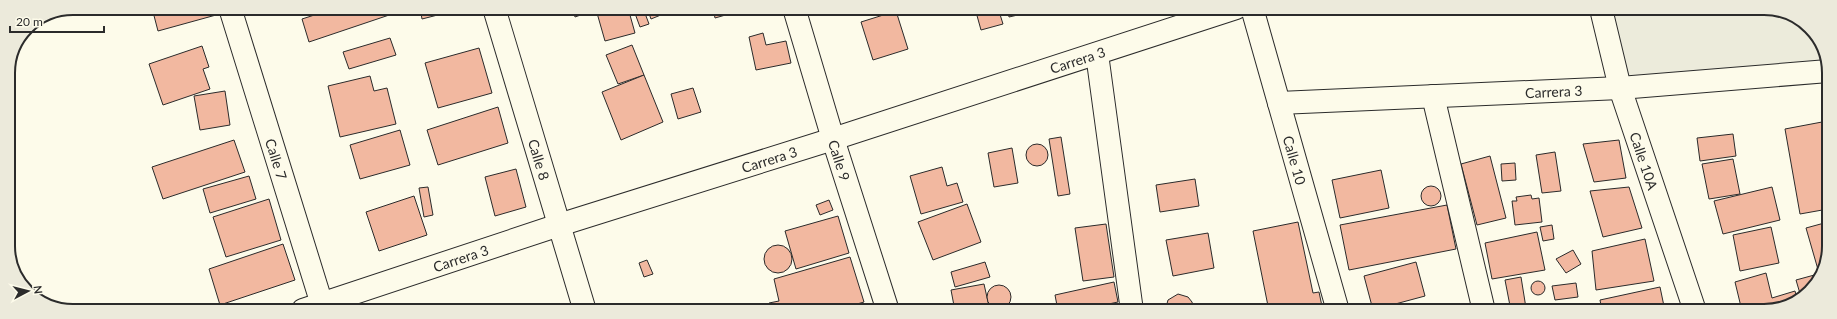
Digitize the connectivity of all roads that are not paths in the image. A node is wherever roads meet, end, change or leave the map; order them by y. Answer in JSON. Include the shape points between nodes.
{"nodes":[{"id":1,"x":232,"y":15,"type":"edge"},
{"id":2,"x":496,"y":15,"type":"edge"},
{"id":3,"x":796,"y":15,"type":"edge"},
{"id":4,"x":1215,"y":15,"type":"edge"},
{"id":5,"x":1254,"y":15,"type":"edge"},
{"id":6,"x":1603,"y":15,"type":"edge"},
{"id":7,"x":1097,"y":54,"type":"junction"},
{"id":8,"x":1822,"y":72,"type":"edge"},
{"id":9,"x":1620,"y":88,"type":"junction"},
{"id":10,"x":1433,"y":96,"type":"junction"},
{"id":11,"x":1279,"y":103,"type":"junction"},
{"id":12,"x":833,"y":139,"type":"junction"},
{"id":13,"x":559,"y":225,"type":"junction"},
{"id":14,"x":315,"y":304,"type":"edge"},
{"id":15,"x":328,"y":304,"type":"edge"},
{"id":16,"x":583,"y":304,"type":"edge"},
{"id":17,"x":886,"y":304,"type":"edge"},
{"id":18,"x":1131,"y":304,"type":"edge"},
{"id":19,"x":1336,"y":304,"type":"edge"},
{"id":20,"x":1482,"y":304,"type":"edge"},
{"id":21,"x":1692,"y":304,"type":"edge"}],
"edges":[{"from":1,"to":14,"type":"street","name":"Calle 7"},
{"from":2,"to":13,"type":"street","name":"Calle 8"},
{"from":3,"to":12,"type":"street","name":"Calle 9"},
{"from":4,"to":7,"type":"street","name":"Carrera 3"},
{"from":5,"to":11,"type":"street","name":"Calle 10"},
{"from":6,"to":9,"type":"street","name":"Calle 10A"},
{"from":7,"to":12,"type":"street","name":"Carrera 3"},
{"from":7,"to":18,"type":"street"},
{"from":8,"to":9,"type":"street","name":"Carrera 3"},
{"from":9,"to":10,"type":"street","name":"Carrera 3"},
{"from":9,"to":21,"type":"street","name":"Calle 10A"},
{"from":10,"to":11,"type":"street","name":"Carrera 3"},
{"from":10,"to":20,"type":"street"},
{"from":11,"to":19,"type":"street","name":"Calle 10"},
{"from":12,"to":13,"type":"street","name":"Carrera 3"},
{"from":12,"to":17,"type":"street","name":"Calle 9"},
{"from":13,"to":15,"type":"street","name":"Carrera 3"},
{"from":13,"to":16,"type":"street","name":"Calle 8"}]}
